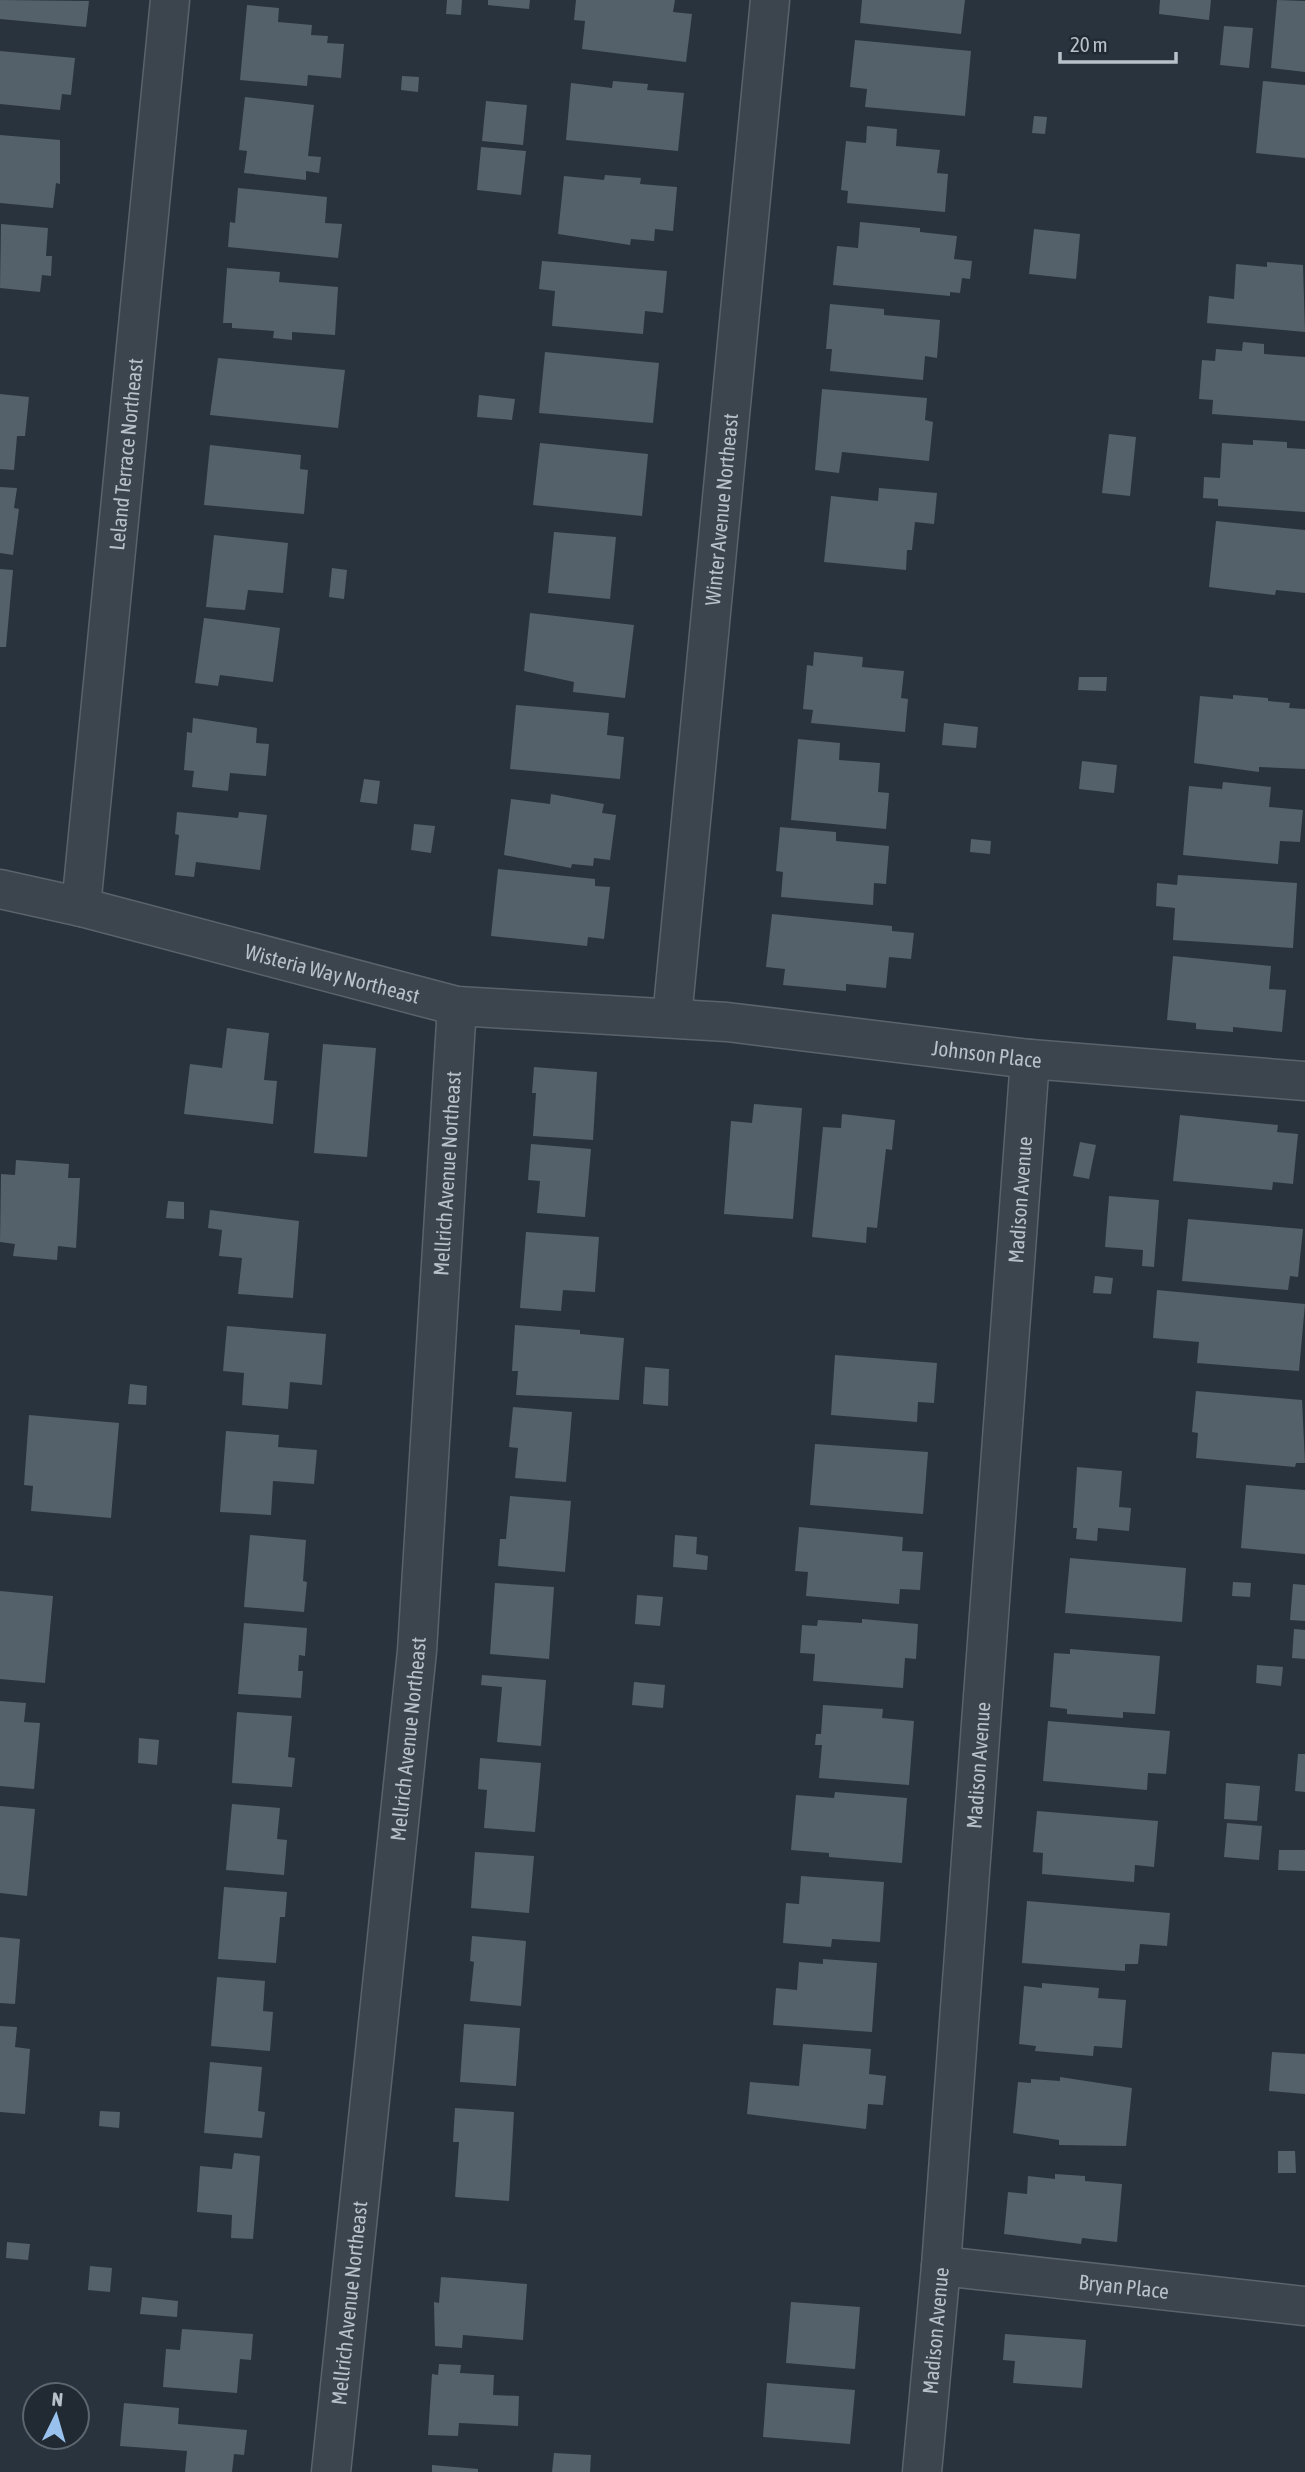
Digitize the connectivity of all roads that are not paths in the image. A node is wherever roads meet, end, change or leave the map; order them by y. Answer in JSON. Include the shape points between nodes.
{"nodes":[{"id":1,"x":170,"y":0,"type":"edge"},
{"id":2,"x":770,"y":0,"type":"edge"},
{"id":3,"x":0,"y":889,"type":"edge"},
{"id":4,"x":81,"y":907,"type":"junction"},
{"id":5,"x":457,"y":1006,"type":"junction"},
{"id":6,"x":671,"y":1018,"type":"junction"},
{"id":7,"x":1030,"y":1059,"type":"junction"},
{"id":8,"x":1305,"y":1081,"type":"edge"},
{"id":9,"x":941,"y":2266,"type":"junction"},
{"id":10,"x":1305,"y":2306,"type":"edge"},
{"id":11,"x":331,"y":2472,"type":"edge"},
{"id":12,"x":922,"y":2472,"type":"edge"}],
"edges":[{"from":1,"to":4,"type":"street","name":"Leland Terrace Northeast"},
{"from":2,"to":6,"type":"street","name":"Winter Avenue Northeast"},
{"from":3,"to":4,"type":"street","name":"Wisteria Way Northeast"},
{"from":4,"to":5,"type":"street","name":"Wisteria Way Northeast"},
{"from":5,"to":6,"type":"street","name":"Wisteria Way Northeast"},
{"from":5,"to":11,"type":"street","name":"Mellrich Avenue Northeast","via":[[416,1651]]},
{"from":6,"to":7,"type":"street","name":"Johnson Place"},
{"from":7,"to":8,"type":"street","name":"Johnson Place"},
{"from":7,"to":9,"type":"street","name":"Madison Avenue"},
{"from":9,"to":10,"type":"street","name":"Bryan Place"},
{"from":9,"to":12,"type":"street","name":"Madison Avenue"}]}
